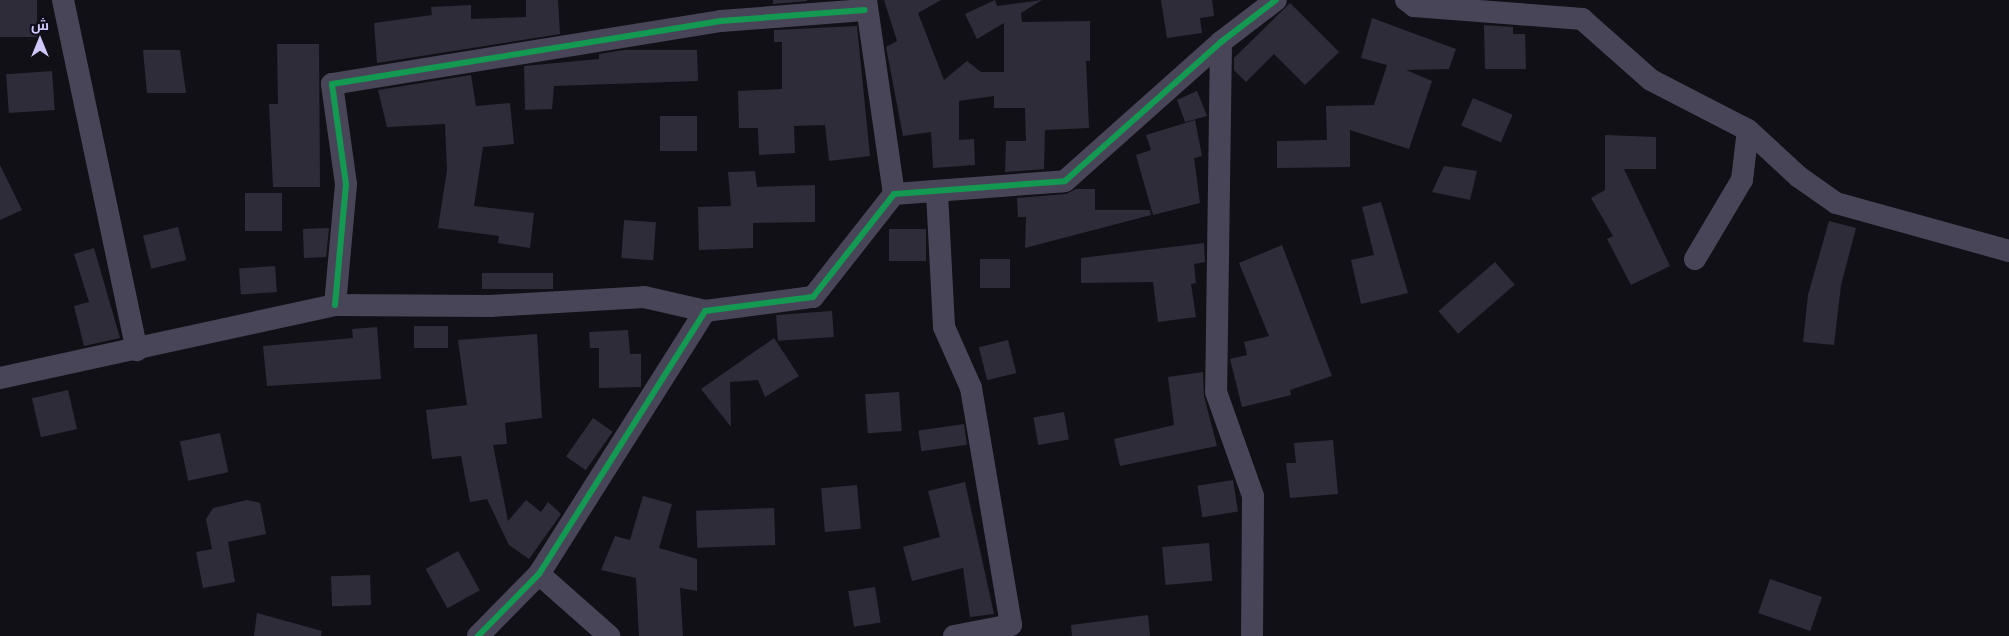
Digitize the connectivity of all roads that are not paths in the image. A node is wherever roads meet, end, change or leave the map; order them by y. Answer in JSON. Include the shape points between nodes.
{"nodes":[{"id":1,"x":63,"y":0,"type":"edge"},
{"id":2,"x":1276,"y":0,"type":"edge"},
{"id":3,"x":1406,"y":0,"type":"edge"},
{"id":4,"x":865,"y":5,"type":"edge"},
{"id":5,"x":1221,"y":42,"type":"junction"},
{"id":6,"x":1748,"y":130,"type":"junction"},
{"id":7,"x":937,"y":193,"type":"junction"},
{"id":8,"x":894,"y":194,"type":"junction"},
{"id":9,"x":2009,"y":251,"type":"edge"},
{"id":10,"x":1696,"y":259,"type":"dead end"},
{"id":11,"x":335,"y":305,"type":"junction"},
{"id":12,"x":705,"y":311,"type":"junction"},
{"id":13,"x":137,"y":350,"type":"junction"},
{"id":14,"x":0,"y":378,"type":"edge"},
{"id":15,"x":539,"y":574,"type":"junction"},
{"id":16,"x":1012,"y":631,"type":"edge"},
{"id":17,"x":478,"y":636,"type":"edge"},
{"id":18,"x":609,"y":636,"type":"edge"},
{"id":19,"x":954,"y":636,"type":"edge"},
{"id":20,"x":1252,"y":636,"type":"edge"}],
"edges":[{"from":1,"to":13,"type":"street"},
{"from":2,"to":5,"type":"street"},
{"from":3,"to":6,"type":"street","via":[[1414,6],[1582,19],[1651,80]]},
{"from":4,"to":8,"type":"street"},
{"from":4,"to":11,"type":"street","via":[[721,21],[332,84],[346,184]]},
{"from":5,"to":7,"type":"street","via":[[1065,180]]},
{"from":5,"to":20,"type":"street","via":[[1216,392],[1253,496]]},
{"from":6,"to":9,"type":"street","via":[[1799,177],[1836,203]]},
{"from":6,"to":10,"type":"street","via":[[1742,180]]},
{"from":7,"to":8,"type":"street"},
{"from":7,"to":16,"type":"street","via":[[944,327],[971,388]]},
{"from":8,"to":12,"type":"street","via":[[813,297]]},
{"from":11,"to":12,"type":"street","via":[[490,306],[644,298]]},
{"from":11,"to":13,"type":"street"},
{"from":12,"to":15,"type":"street"},
{"from":13,"to":14,"type":"street"},
{"from":15,"to":17,"type":"street"},
{"from":15,"to":18,"type":"street"},
{"from":16,"to":19,"type":"street"}]}
